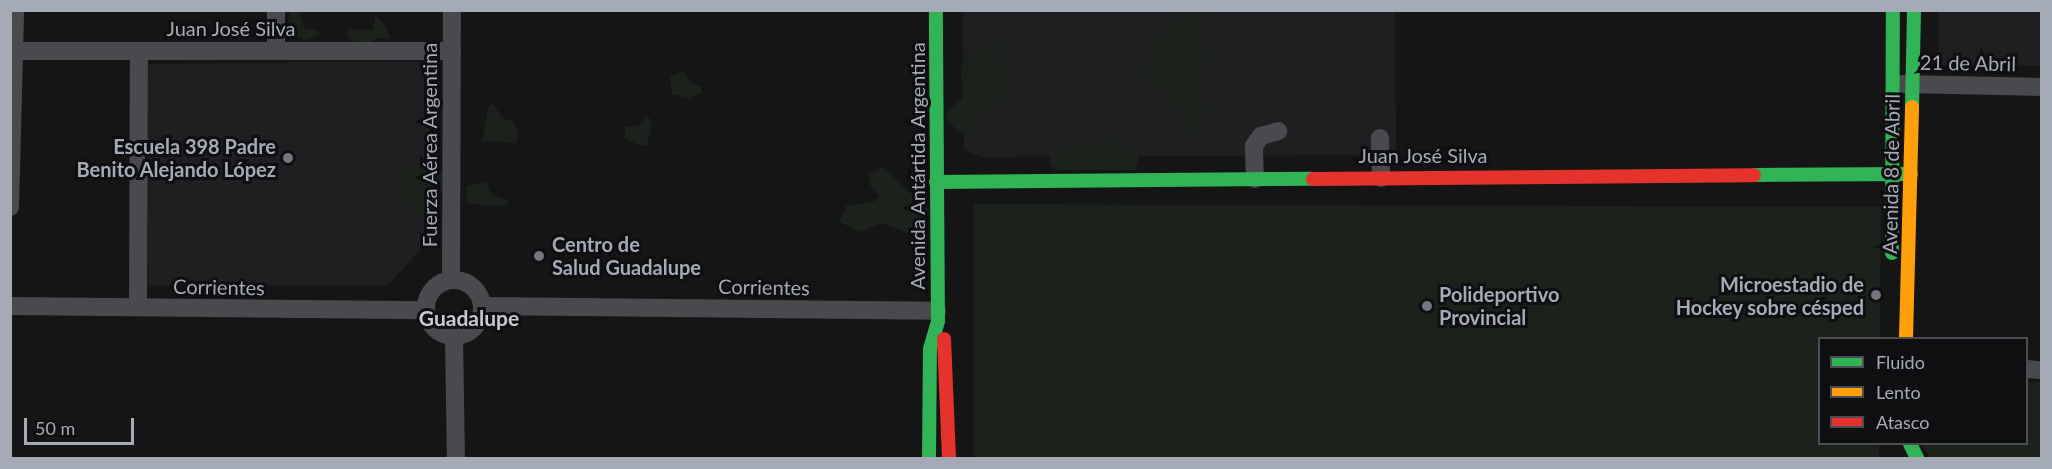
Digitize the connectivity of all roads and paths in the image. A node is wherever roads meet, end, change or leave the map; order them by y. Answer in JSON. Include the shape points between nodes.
{"nodes":[{"id":1,"x":15,"y":10,"type":"edge"},
{"id":2,"x":276,"y":10,"type":"edge"},
{"id":3,"x":452,"y":10,"type":"edge"},
{"id":4,"x":936,"y":10,"type":"edge"},
{"id":5,"x":1893,"y":10,"type":"edge"},
{"id":6,"x":1914,"y":10,"type":"edge"},
{"id":7,"x":13,"y":51,"type":"edge"},
{"id":8,"x":139,"y":51,"type":"junction"},
{"id":9,"x":276,"y":51,"type":"junction"},
{"id":10,"x":452,"y":51,"type":"junction"},
{"id":11,"x":1893,"y":84,"type":"junction"},
{"id":12,"x":1913,"y":85,"type":"junction"},
{"id":13,"x":2042,"y":87,"type":"edge"},
{"id":14,"x":1278,"y":131,"type":"dead end"},
{"id":15,"x":1380,"y":138,"type":"dead end"},
{"id":16,"x":1893,"y":174,"type":"junction"},
{"id":17,"x":1911,"y":174,"type":"junction"},
{"id":18,"x":1381,"y":178,"type":"junction"},
{"id":19,"x":1255,"y":179,"type":"junction"},
{"id":20,"x":936,"y":182,"type":"junction"},
{"id":21,"x":10,"y":207,"type":"edge"},
{"id":22,"x":1891,"y":268,"type":"dead end"},
{"id":23,"x":451,"y":280,"type":"junction"},
{"id":24,"x":10,"y":306,"type":"edge"},
{"id":25,"x":482,"y":306,"type":"junction"},
{"id":26,"x":138,"y":307,"type":"junction"},
{"id":27,"x":426,"y":310,"type":"junction"},
{"id":28,"x":938,"y":316,"type":"junction"},
{"id":29,"x":454,"y":336,"type":"junction"},
{"id":30,"x":1906,"y":337,"type":"edge"},
{"id":31,"x":1910,"y":445,"type":"edge"},
{"id":32,"x":456,"y":459,"type":"edge"},
{"id":33,"x":929,"y":459,"type":"edge"},
{"id":34,"x":949,"y":459,"type":"edge"},
{"id":35,"x":1917,"y":459,"type":"edge"}],
"edges":[{"from":1,"to":7,"type":"street"},
{"from":2,"to":9,"type":"street"},
{"from":3,"to":10,"type":"street","name":"Fuerza Aérea Argentina"},
{"from":4,"to":20,"type":"main road","name":"Avenida Antártida Argentina"},
{"from":5,"to":11,"type":"main road","name":"Avenida 8 de Abril"},
{"from":6,"to":12,"type":"main road","name":"Avenida 8 de Abril"},
{"from":7,"to":8,"type":"street","name":"Juan José Silva"},
{"from":7,"to":21,"type":"street"},
{"from":8,"to":9,"type":"street","name":"Juan José Silva"},
{"from":8,"to":26,"type":"street"},
{"from":9,"to":10,"type":"street","name":"Juan José Silva"},
{"from":10,"to":23,"type":"street","name":"Fuerza Aérea Argentina"},
{"from":11,"to":12,"type":"street","name":"21 de Abril"},
{"from":11,"to":16,"type":"main road","name":"Avenida 8 de Abril"},
{"from":12,"to":13,"type":"street","name":"21 de Abril"},
{"from":12,"to":17,"type":"main road","name":"Avenida 8 de Abril"},
{"from":14,"to":19,"type":"street","via":[[1261,136],[1254,146]]},
{"from":15,"to":18,"type":"street"},
{"from":16,"to":17,"type":"main road","name":"Juan José Silva"},
{"from":16,"to":18,"type":"main road","name":"Juan José Silva"},
{"from":16,"to":22,"type":"main road","name":"Avenida 8 de Abril"},
{"from":17,"to":30,"type":"main road","name":"Avenida 8 de Abril"},
{"from":18,"to":19,"type":"main road","name":"Juan José Silva"},
{"from":19,"to":20,"type":"main road","name":"Juan José Silva"},
{"from":20,"to":28,"type":"main road","name":"Avenida Antártida Argentina"},
{"from":23,"to":25,"type":"street","via":[[472,287]]},
{"from":23,"to":27,"type":"street","via":[[433,290]]},
{"from":24,"to":26,"type":"street","name":"Corrientes"},
{"from":25,"to":28,"type":"street","name":"Corrientes"},
{"from":25,"to":29,"type":"street","via":[[475,327]]},
{"from":26,"to":27,"type":"street","name":"Corrientes"},
{"from":27,"to":29,"type":"street","via":[[436,328]]},
{"from":28,"to":33,"type":"main road","name":"Avenida Antártida Argentina","via":[[930,349]]},
{"from":28,"to":34,"type":"main road","name":"Avenida Antártida Argentina","via":[[947,348]]},
{"from":29,"to":32,"type":"street"},
{"from":31,"to":35,"type":"main road"}]}
